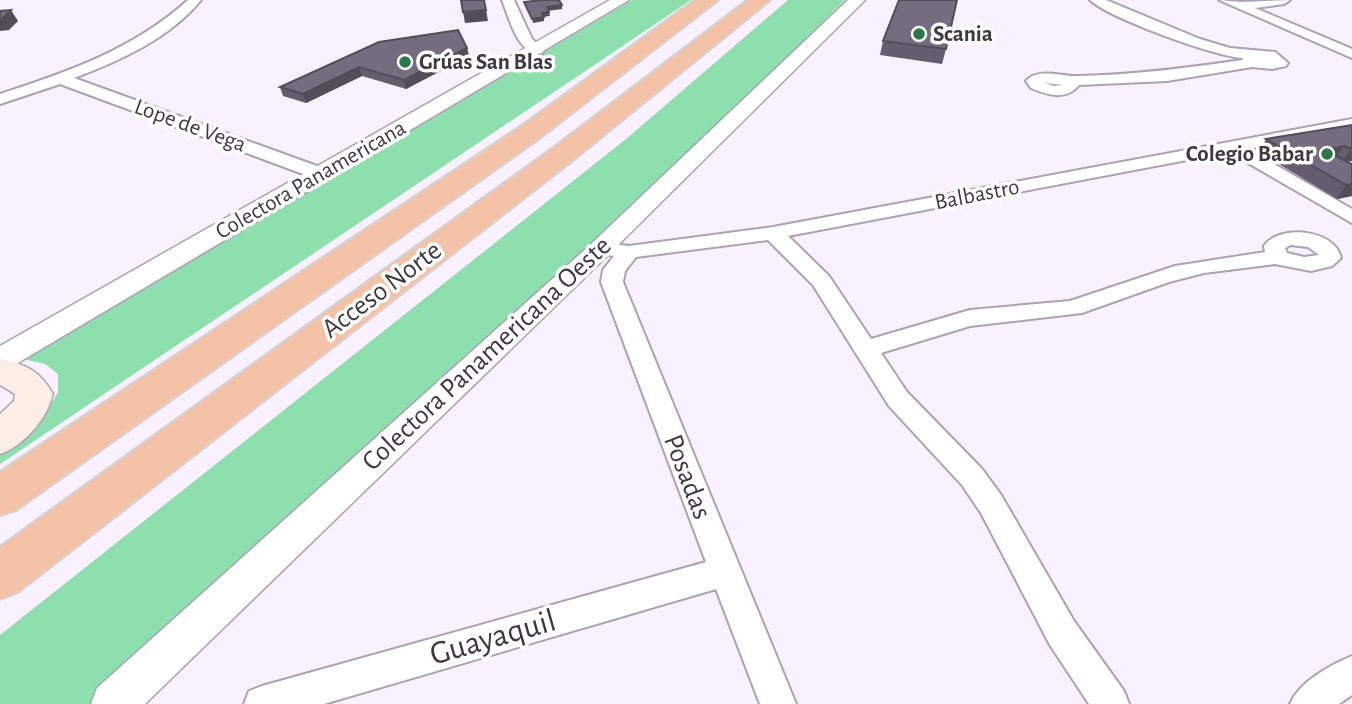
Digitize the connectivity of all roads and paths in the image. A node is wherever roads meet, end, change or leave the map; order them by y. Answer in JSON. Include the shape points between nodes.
{"nodes":[{"id":1,"x":195,"y":0,"type":"edge"},
{"id":2,"x":508,"y":0,"type":"edge"},
{"id":3,"x":621,"y":0,"type":"edge"},
{"id":4,"x":708,"y":0,"type":"edge"},
{"id":5,"x":760,"y":0,"type":"edge"},
{"id":6,"x":857,"y":0,"type":"edge"},
{"id":7,"x":1096,"y":0,"type":"edge"},
{"id":8,"x":1225,"y":0,"type":"edge"},
{"id":9,"x":1284,"y":0,"type":"edge"},
{"id":10,"x":1241,"y":6,"type":"junction"},
{"id":11,"x":537,"y":50,"type":"junction"},
{"id":12,"x":1233,"y":53,"type":"junction"},
{"id":13,"x":1352,"y":54,"type":"edge"},
{"id":14,"x":1252,"y":63,"type":"junction"},
{"id":15,"x":59,"y":78,"type":"junction"},
{"id":16,"x":1075,"y":81,"type":"dead end"},
{"id":17,"x":0,"y":99,"type":"edge"},
{"id":18,"x":1352,"y":124,"type":"edge"},
{"id":19,"x":1233,"y":147,"type":"junction"},
{"id":20,"x":321,"y":174,"type":"junction"},
{"id":21,"x":1352,"y":218,"type":"edge"},
{"id":22,"x":773,"y":233,"type":"junction"},
{"id":23,"x":600,"y":248,"type":"junction"},
{"id":24,"x":629,"y":253,"type":"junction"},
{"id":25,"x":1277,"y":257,"type":"dead end"},
{"id":26,"x":866,"y":349,"type":"junction"},
{"id":27,"x":0,"y":359,"type":"edge"},
{"id":28,"x":0,"y":372,"type":"edge"},
{"id":29,"x":0,"y":439,"type":"edge"},
{"id":30,"x":0,"y":496,"type":"edge"},
{"id":31,"x":724,"y":572,"type":"junction"},
{"id":32,"x":0,"y":576,"type":"edge"},
{"id":33,"x":1352,"y":674,"type":"edge"},
{"id":34,"x":1108,"y":702,"type":"edge"},
{"id":35,"x":113,"y":704,"type":"edge"},
{"id":36,"x":262,"y":704,"type":"edge"},
{"id":37,"x":778,"y":704,"type":"edge"},
{"id":38,"x":1308,"y":704,"type":"edge"}],
"edges":[{"from":1,"to":15,"type":"street","via":[[149,37]]},
{"from":2,"to":11,"type":"street","via":[[526,41]]},
{"from":3,"to":11,"type":"street","name":"Colectora Panamericana"},
{"from":4,"to":30,"type":"highway","name":"Acceso Norte","via":[[532,131]]},
{"from":5,"to":32,"type":"highway","name":"Acceso Norte"},
{"from":6,"to":23,"type":"street","name":"Colectora Panamericana Oeste"},
{"from":7,"to":12,"type":"street"},
{"from":8,"to":10,"type":"street"},
{"from":9,"to":10,"type":"street"},
{"from":10,"to":13,"type":"street"},
{"from":11,"to":20,"type":"street","name":"Colectora Panamericana"},
{"from":12,"to":14,"type":"street"},
{"from":12,"to":14,"type":"street","via":[[1259,53],[1281,63]]},
{"from":14,"to":16,"type":"street","via":[[1167,76]]},
{"from":15,"to":17,"type":"street"},
{"from":15,"to":20,"type":"street","name":"Lope de Vega"},
{"from":18,"to":19,"type":"street","name":"Balbastro"},
{"from":19,"to":21,"type":"street"},
{"from":19,"to":22,"type":"street","name":"Balbastro"},
{"from":20,"to":27,"type":"street","name":"Colectora Panamericana"},
{"from":22,"to":24,"type":"street","name":"Balbastro"},
{"from":22,"to":26,"type":"street","via":[[821,281]]},
{"from":23,"to":24,"type":"street","name":"Balbastro"},
{"from":23,"to":35,"type":"street","name":"Colectora Panamericana Oeste"},
{"from":24,"to":31,"type":"street","name":"Posadas","via":[[614,270],[612,282]]},
{"from":25,"to":26,"type":"street","via":[[1191,269],[1069,308],[969,319]]},
{"from":26,"to":34,"type":"street","via":[[898,400],[972,477],[991,504],[1055,621]]},
{"from":28,"to":29,"type":"main road","via":[[22,378],[34,394],[31,407]]},
{"from":31,"to":36,"type":"street","name":"Guayaquil"},
{"from":31,"to":37,"type":"street","name":"Posadas"},
{"from":33,"to":38,"type":"street"}]}
